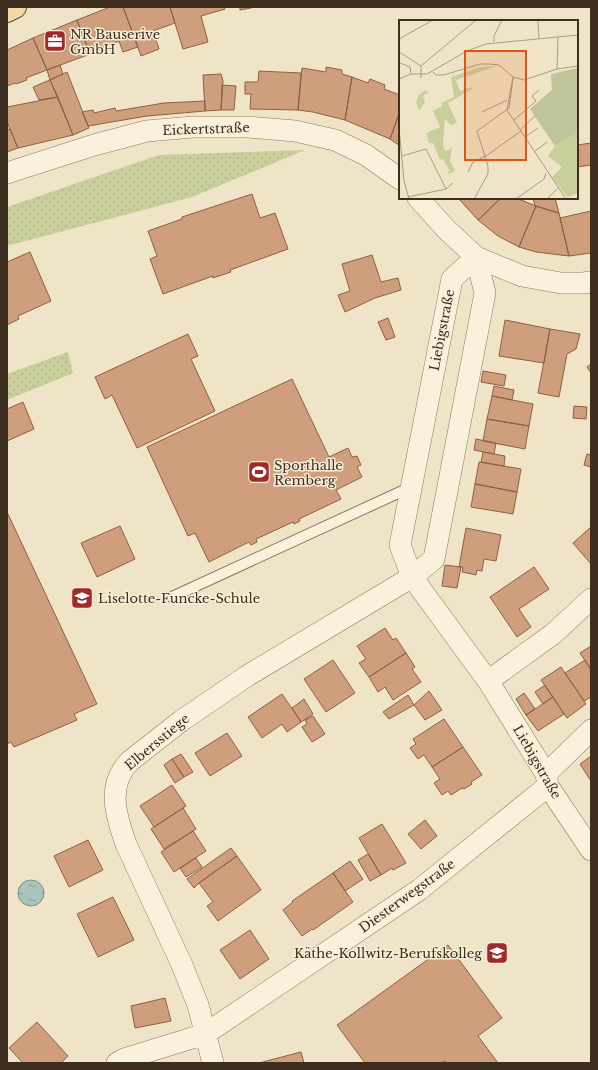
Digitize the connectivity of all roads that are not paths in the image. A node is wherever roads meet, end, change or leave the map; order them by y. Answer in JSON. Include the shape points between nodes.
{"nodes":[{"id":1,"x":15,"y":7,"type":"edge"},
{"id":2,"x":7,"y":11,"type":"edge"},
{"id":3,"x":7,"y":173,"type":"edge"},
{"id":4,"x":399,"y":178,"type":"edge"},
{"id":5,"x":419,"y":199,"type":"edge"},
{"id":6,"x":476,"y":257,"type":"junction"},
{"id":7,"x":591,"y":282,"type":"edge"},
{"id":8,"x":411,"y":487,"type":"junction"},
{"id":9,"x":412,"y":577,"type":"junction"},
{"id":10,"x":172,"y":597,"type":"dead end"},
{"id":11,"x":591,"y":599,"type":"edge"},
{"id":12,"x":488,"y":681,"type":"junction"},
{"id":13,"x":591,"y":730,"type":"edge"},
{"id":14,"x":547,"y":780,"type":"junction"},
{"id":15,"x":590,"y":844,"type":"edge"},
{"id":16,"x":205,"y":1034,"type":"junction"},
{"id":17,"x":117,"y":1063,"type":"edge"},
{"id":18,"x":213,"y":1063,"type":"edge"}],
"edges":[{"from":1,"to":2,"type":"main road"},
{"from":3,"to":4,"type":"street","name":"Eickertstraße","via":[[147,131],[193,127],[248,127],[295,131],[335,140],[366,155]]},
{"from":5,"to":6,"type":"street"},
{"from":6,"to":7,"type":"street","via":[[522,276],[561,283]]},
{"from":6,"to":8,"type":"street","name":"Liebigstraße","via":[[452,279]]},
{"from":6,"to":9,"type":"street","via":[[485,293],[434,559]]},
{"from":8,"to":9,"type":"street","name":"Liebigstraße","via":[[400,545]]},
{"from":8,"to":10,"type":"lane"},
{"from":9,"to":12,"type":"street","name":"Liebigstraße"},
{"from":9,"to":16,"type":"street","name":"Elbersstiege","via":[[247,676],[187,716],[130,761],[120,774],[116,796],[119,824],[182,965],[198,1005]]},
{"from":11,"to":12,"type":"street","via":[[553,634]]},
{"from":12,"to":14,"type":"street","name":"Liebigstraße"},
{"from":13,"to":14,"type":"street","name":"Diesterwegstraße"},
{"from":14,"to":15,"type":"street","name":"Liebigstraße"},
{"from":14,"to":16,"type":"street","name":"Diesterwegstraße","via":[[419,890]]},
{"from":16,"to":17,"type":"street","name":"Diesterwegstraße"},
{"from":16,"to":18,"type":"street"}]}
